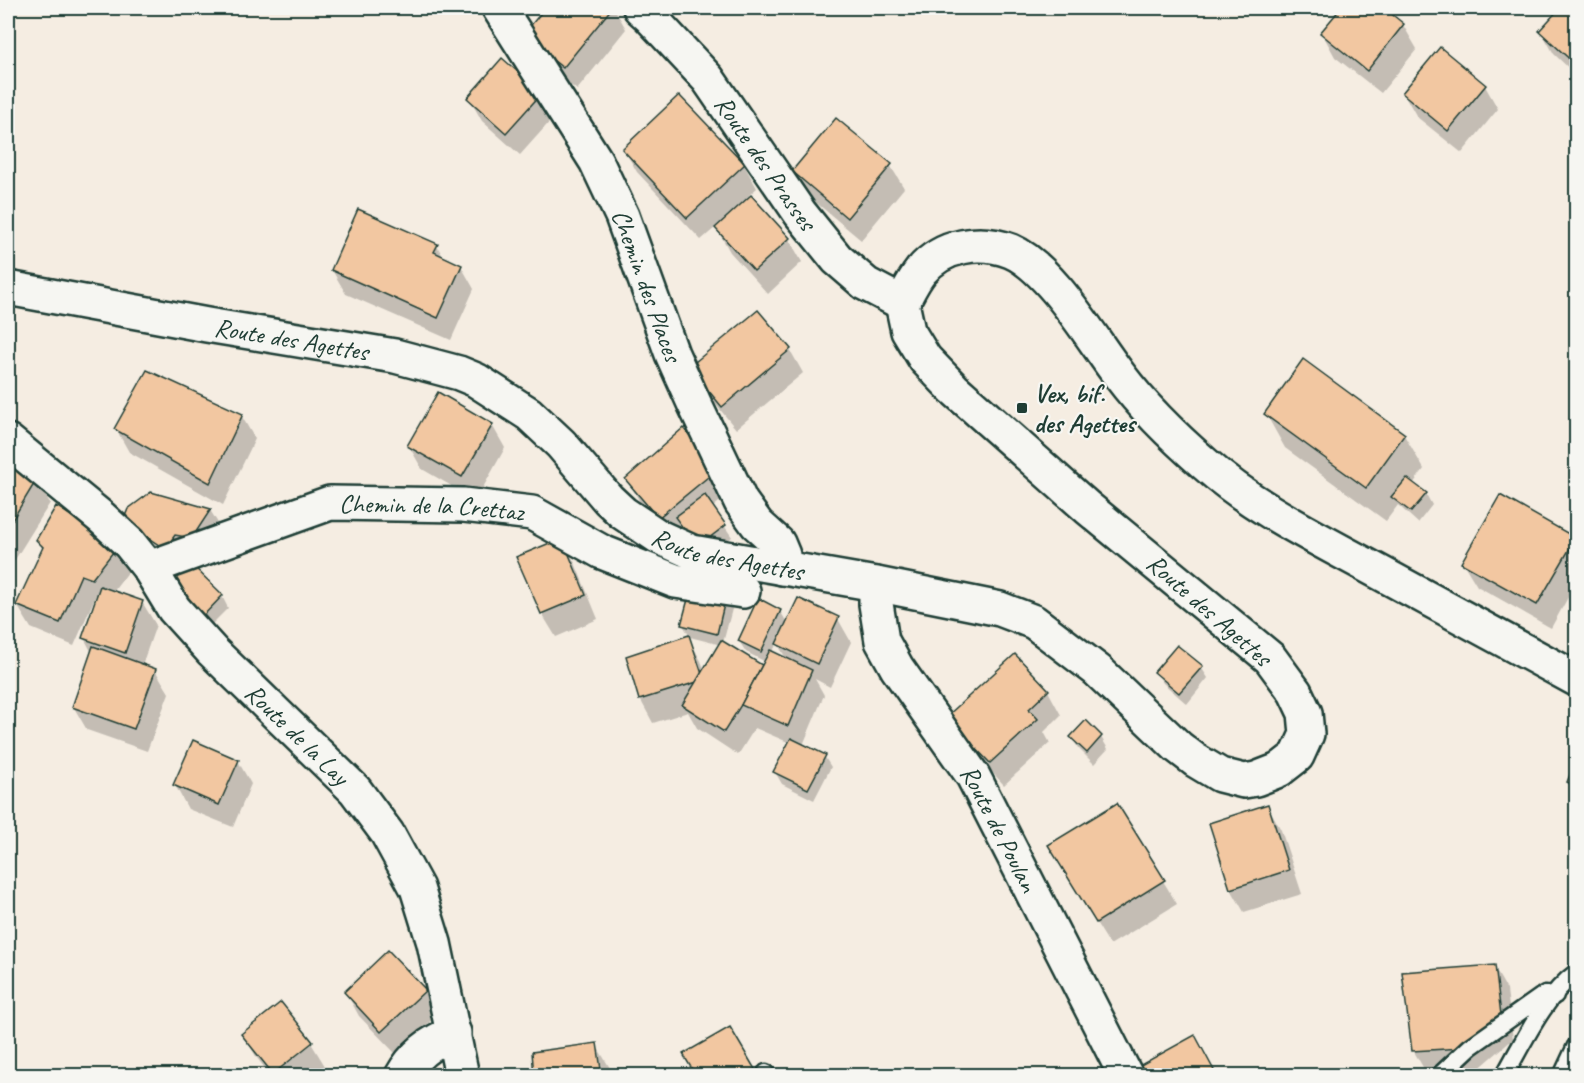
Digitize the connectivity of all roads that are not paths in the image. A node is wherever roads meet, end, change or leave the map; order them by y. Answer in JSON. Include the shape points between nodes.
{"nodes":[{"id":1,"x":499,"y":8,"type":"edge"},
{"id":2,"x":640,"y":8,"type":"edge"},
{"id":3,"x":8,"y":288,"type":"edge"},
{"id":4,"x":902,"y":303,"type":"junction"},
{"id":5,"x":8,"y":441,"type":"edge"},
{"id":6,"x":149,"y":568,"type":"junction"},
{"id":7,"x":782,"y":568,"type":"junction"},
{"id":8,"x":876,"y":584,"type":"junction"},
{"id":9,"x":743,"y":591,"type":"dead end"},
{"id":10,"x":1576,"y":679,"type":"edge"},
{"id":11,"x":1576,"y":973,"type":"edge"},
{"id":12,"x":1555,"y":995,"type":"junction"},
{"id":13,"x":454,"y":1033,"type":"junction"},
{"id":14,"x":1576,"y":1046,"type":"edge"},
{"id":15,"x":402,"y":1076,"type":"edge"},
{"id":16,"x":462,"y":1076,"type":"edge"},
{"id":17,"x":1126,"y":1076,"type":"edge"},
{"id":18,"x":1439,"y":1076,"type":"edge"},
{"id":19,"x":1504,"y":1076,"type":"edge"},
{"id":20,"x":1562,"y":1076,"type":"edge"}],
"edges":[{"from":1,"to":7,"type":"street","name":"Chemin des Places","via":[[596,161],[622,216],[694,403],[741,501],[757,524],[778,543],[783,555]]},
{"from":2,"to":4,"type":"street","name":"Route des Prasses","via":[[708,79],[800,213],[837,259],[866,284]]},
{"from":3,"to":7,"type":"street","name":"Route des Agettes","via":[[395,356],[459,373],[529,414],[561,444],[608,499],[659,537],[692,552]]},
{"from":4,"to":8,"type":"street","name":"Route des Agettes","via":[[908,331],[919,350],[954,389],[1088,508],[1270,658],[1295,692],[1305,713],[1307,734],[1297,756],[1279,770],[1244,781],[1221,775],[1178,747],[1097,670],[1034,622],[1000,609]]},
{"from":4,"to":10,"type":"street","via":[[921,271],[937,257],[962,246],[988,245],[1027,259],[1058,292],[1144,405],[1205,465],[1299,528]]},
{"from":5,"to":6,"type":"street","name":"Route de la Lay","via":[[102,518]]},
{"from":6,"to":9,"type":"street","name":"Chemin de la Crettaz","via":[[330,502],[463,505],[532,513],[602,552],[675,581]]},
{"from":6,"to":13,"type":"street","name":"Route de la Lay","via":[[174,609],[347,783],[387,833],[417,888]]},
{"from":7,"to":8,"type":"street","name":"Route des Agettes"},
{"from":8,"to":17,"type":"street","name":"Route de Poulan","via":[[882,641],[973,776]]},
{"from":11,"to":12,"type":"lane"},
{"from":12,"to":18,"type":"lane","via":[[1545,994],[1470,1047]]},
{"from":12,"to":19,"type":"lane","via":[[1535,1021]]},
{"from":13,"to":15,"type":"street","via":[[435,1040]]},
{"from":13,"to":16,"type":"street","name":"Route de la Lay"},
{"from":14,"to":20,"type":"lane"}]}
